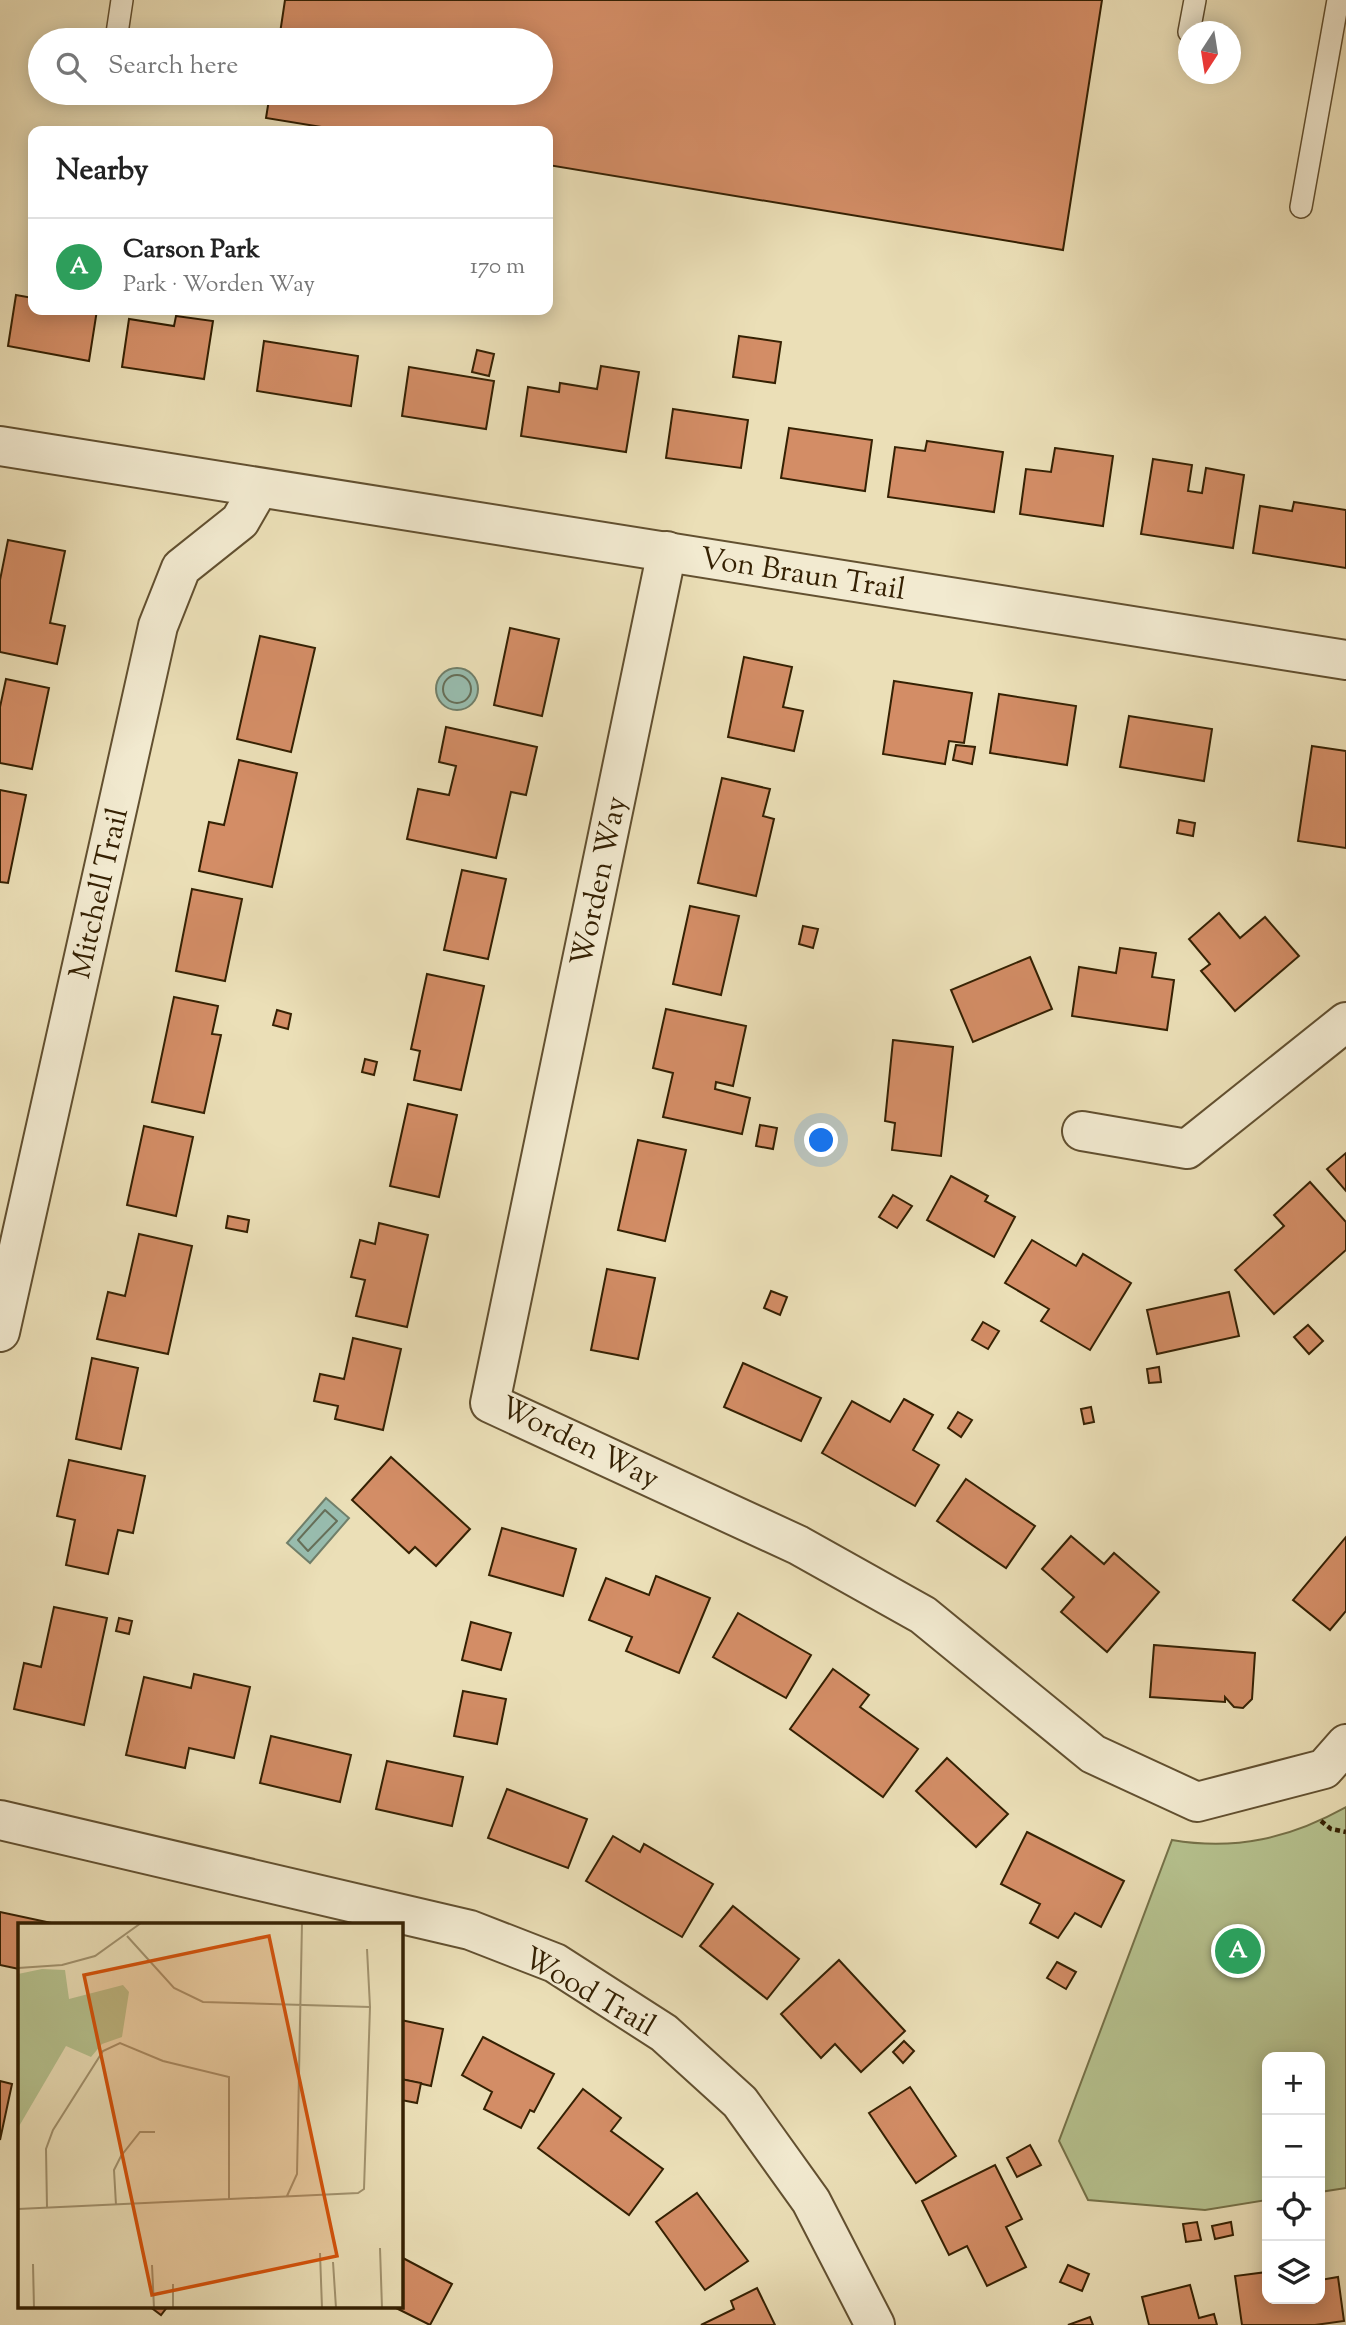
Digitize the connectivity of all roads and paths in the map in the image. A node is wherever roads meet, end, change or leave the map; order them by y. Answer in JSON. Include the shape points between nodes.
{"nodes":[{"id":1,"x":122,"y":0,"type":"edge"},
{"id":2,"x":1195,"y":0,"type":"edge"},
{"id":3,"x":1338,"y":0,"type":"edge"},
{"id":4,"x":1191,"y":21,"type":"edge"},
{"id":5,"x":118,"y":28,"type":"edge"},
{"id":6,"x":1301,"y":207,"type":"dead end"},
{"id":7,"x":0,"y":446,"type":"edge"},
{"id":8,"x":259,"y":488,"type":"junction"},
{"id":9,"x":667,"y":551,"type":"junction"},
{"id":10,"x":1346,"y":660,"type":"edge"},
{"id":11,"x":1346,"y":1022,"type":"edge"},
{"id":12,"x":1082,"y":1131,"type":"dead end"},
{"id":13,"x":0,"y":1332,"type":"edge"},
{"id":14,"x":1346,"y":1744,"type":"edge"},
{"id":15,"x":0,"y":1820,"type":"edge"},
{"id":16,"x":1321,"y":1821,"type":"dead end"},
{"id":17,"x":1346,"y":1832,"type":"edge"},
{"id":18,"x":875,"y":2325,"type":"edge"}],
"edges":[{"from":1,"to":5,"type":"lane"},
{"from":2,"to":4,"type":"lane"},
{"from":3,"to":6,"type":"lane"},
{"from":7,"to":8,"type":"street","name":"Von Braun Trail"},
{"from":8,"to":9,"type":"street","name":"Von Braun Trail"},
{"from":8,"to":13,"type":"street","name":"Mitchell Trail","via":[[240,522],[181,568],[158,626]]},
{"from":9,"to":10,"type":"street","name":"Von Braun Trail"},
{"from":9,"to":14,"type":"street","name":"Worden Way","via":[[490,1403],[798,1545],[923,1615],[1093,1754],[1197,1801],[1324,1769]]},
{"from":11,"to":12,"type":"street","via":[[1187,1149]]},
{"from":15,"to":18,"type":"street","name":"Wood Trail","via":[[470,1930],[555,1963],[664,2033],[740,2102],[811,2201]]},
{"from":16,"to":17,"type":"path"}]}
